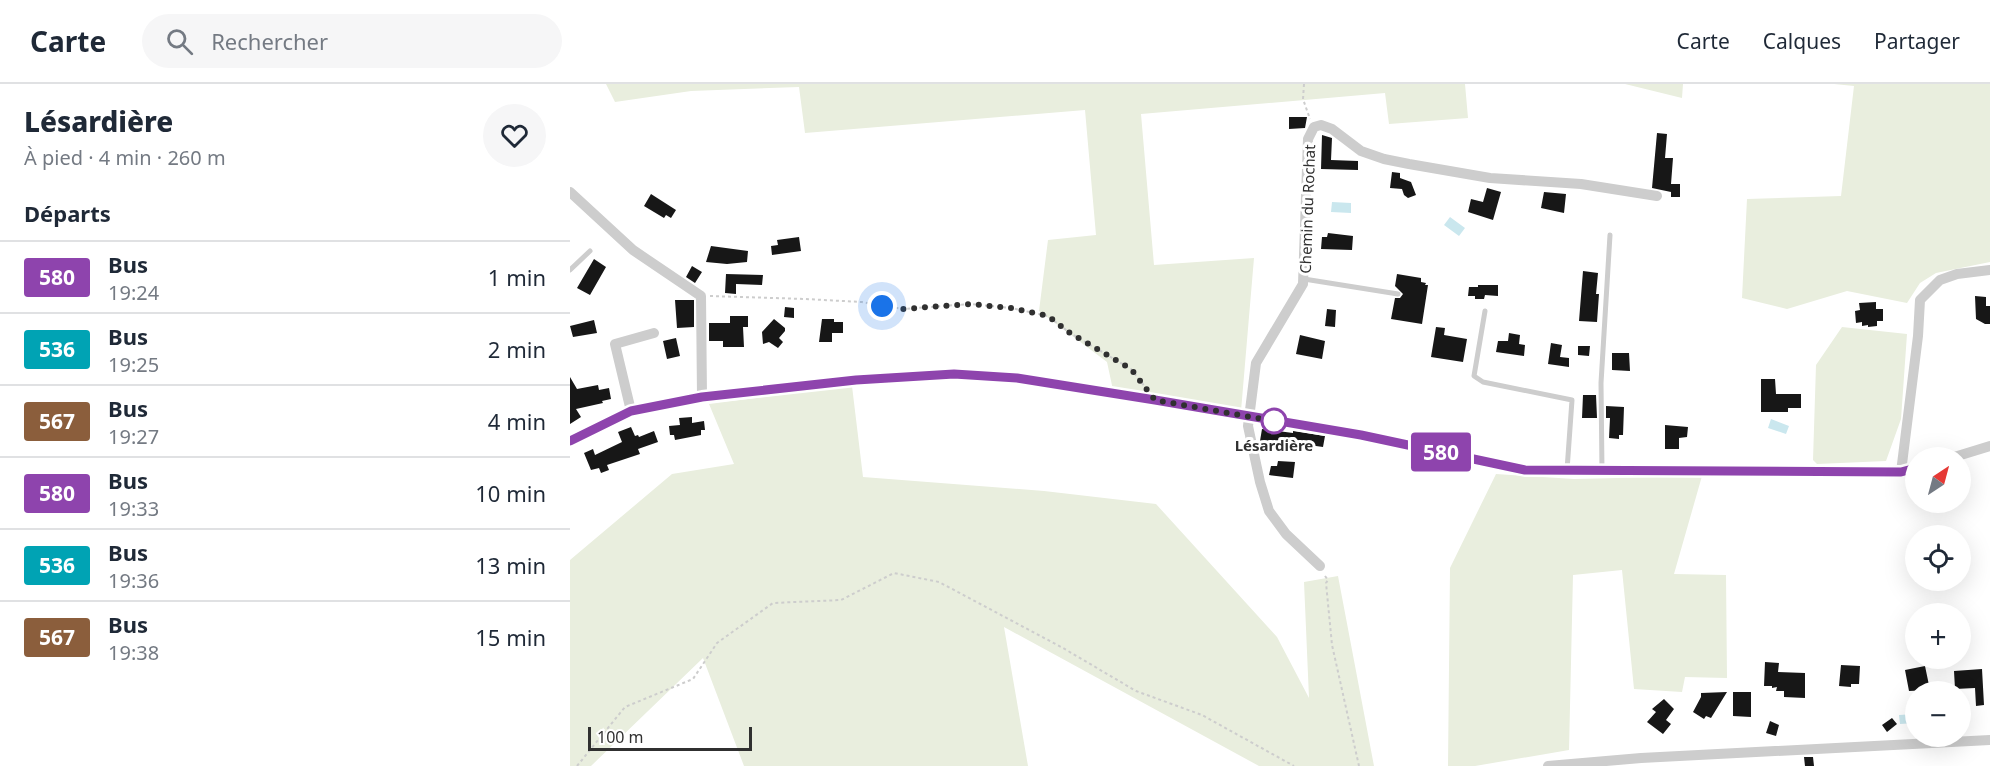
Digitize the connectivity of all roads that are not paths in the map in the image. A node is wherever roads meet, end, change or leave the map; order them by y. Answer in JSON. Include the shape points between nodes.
{"nodes":[{"id":1,"x":570,"y":192,"type":"edge"},
{"id":2,"x":1657,"y":196,"type":"dead end"},
{"id":3,"x":1610,"y":234,"type":"dead end"},
{"id":4,"x":590,"y":250,"type":"dead end"},
{"id":5,"x":570,"y":270,"type":"edge"},
{"id":6,"x":1990,"y":270,"type":"edge"},
{"id":7,"x":1304,"y":279,"type":"junction"},
{"id":8,"x":1398,"y":294,"type":"dead end"},
{"id":9,"x":1485,"y":311,"type":"dead end"},
{"id":10,"x":654,"y":333,"type":"dead end"},
{"id":11,"x":702,"y":397,"type":"junction"},
{"id":12,"x":631,"y":411,"type":"junction"},
{"id":13,"x":1250,"y":417,"type":"junction"},
{"id":14,"x":570,"y":441,"type":"edge"},
{"id":15,"x":1990,"y":446,"type":"edge"},
{"id":16,"x":1971,"y":452,"type":"edge"},
{"id":17,"x":1566,"y":471,"type":"junction"},
{"id":18,"x":1602,"y":471,"type":"junction"},
{"id":19,"x":1905,"y":471,"type":"edge"},
{"id":20,"x":1901,"y":472,"type":"junction"},
{"id":21,"x":1320,"y":566,"type":"road end"},
{"id":22,"x":1990,"y":740,"type":"edge"},
{"id":23,"x":1548,"y":766,"type":"edge"}],
"edges":[{"from":1,"to":11,"type":"street","via":[[633,250],[701,296]]},
{"from":2,"to":7,"type":"street","name":"Chemin du Rochat","via":[[1581,184],[1490,178],[1401,163],[1361,151],[1321,125],[1314,127],[1308,139]]},
{"from":3,"to":18,"type":"lane","via":[[1600,383]]},
{"from":4,"to":5,"type":"lane"},
{"from":6,"to":20,"type":"street","via":[[1940,280],[1920,300]]},
{"from":7,"to":8,"type":"lane"},
{"from":7,"to":13,"type":"street","name":"Chemin du Rochat","via":[[1256,363]]},
{"from":9,"to":17,"type":"lane","via":[[1474,376],[1483,382],[1572,400]]},
{"from":10,"to":12,"type":"street","via":[[615,344]]},
{"from":11,"to":12,"type":"street"},
{"from":11,"to":13,"type":"street","via":[[954,374],[1017,378]]},
{"from":12,"to":14,"type":"street"},
{"from":13,"to":17,"type":"street","via":[[1361,435],[1525,470]]},
{"from":13,"to":21,"type":"street","name":"Chemin du Rochat","via":[[1248,426],[1269,510],[1286,534]]},
{"from":15,"to":16,"type":"street"},
{"from":17,"to":18,"type":"street"},
{"from":18,"to":20,"type":"street"},
{"from":19,"to":20,"type":"street"},
{"from":22,"to":23,"type":"street"}]}
